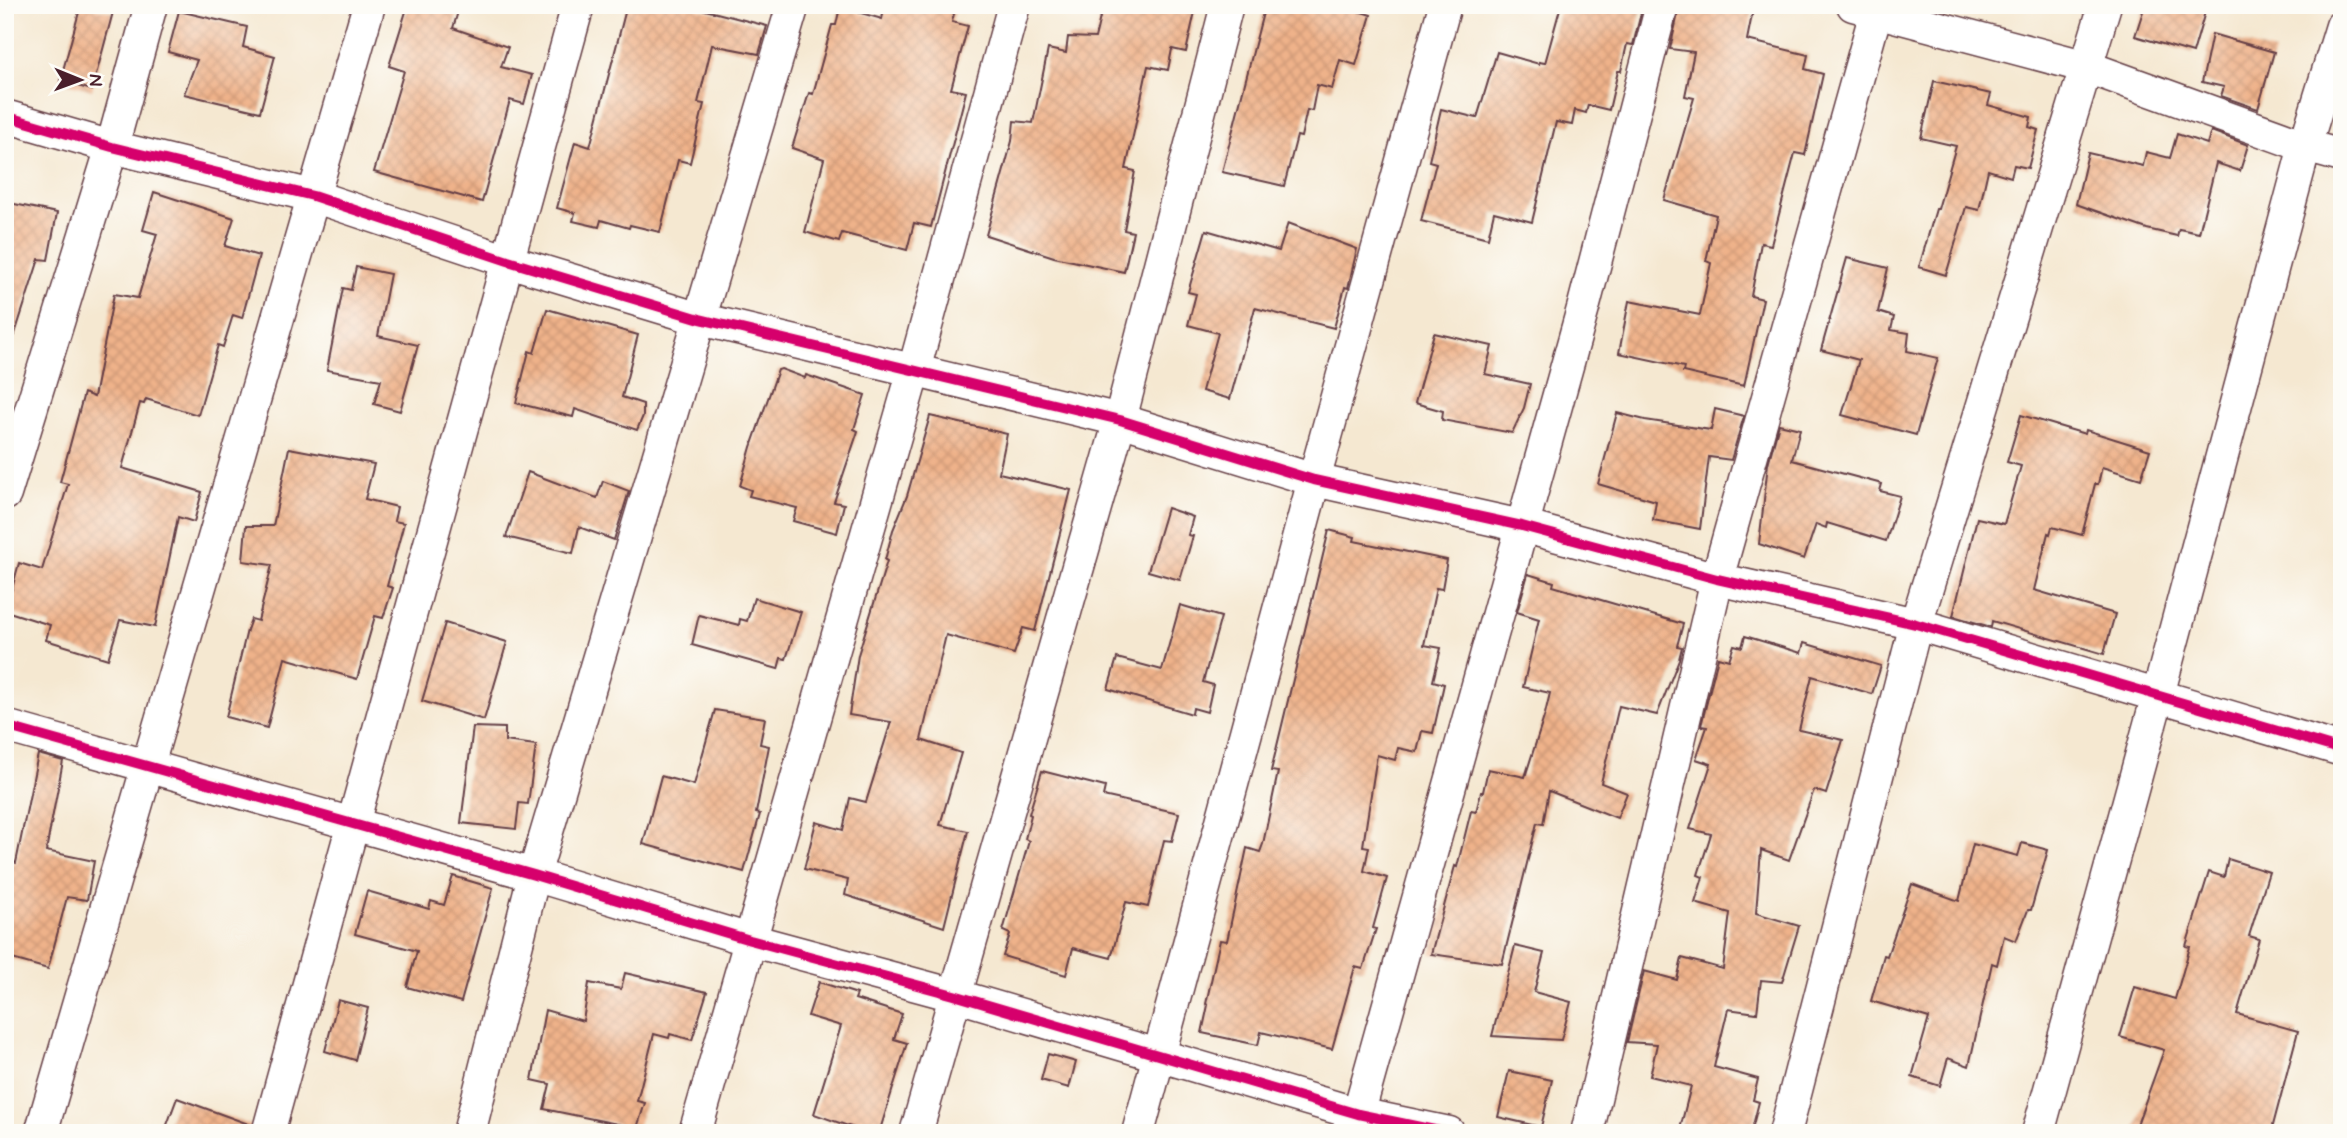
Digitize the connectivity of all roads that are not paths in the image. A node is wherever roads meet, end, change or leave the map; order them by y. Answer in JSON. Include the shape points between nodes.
{"nodes":[{"id":1,"x":151,"y":5,"type":"edge"},
{"id":2,"x":369,"y":5,"type":"edge"},
{"id":3,"x":578,"y":5,"type":"edge"},
{"id":4,"x":793,"y":5,"type":"edge"},
{"id":5,"x":1014,"y":5,"type":"edge"},
{"id":6,"x":1227,"y":5,"type":"edge"},
{"id":7,"x":1445,"y":5,"type":"edge"},
{"id":8,"x":1662,"y":5,"type":"edge"},
{"id":9,"x":2105,"y":5,"type":"edge"},
{"id":10,"x":1869,"y":7,"type":"edge"},
{"id":11,"x":2342,"y":26,"type":"edge"},
{"id":12,"x":2087,"y":67,"type":"junction"},
{"id":13,"x":5,"y":116,"type":"edge"},
{"id":14,"x":112,"y":146,"type":"junction"},
{"id":15,"x":2305,"y":146,"type":"junction"},
{"id":16,"x":2342,"y":156,"type":"edge"},
{"id":17,"x":313,"y":196,"type":"junction"},
{"id":18,"x":508,"y":261,"type":"junction"},
{"id":19,"x":700,"y":319,"type":"junction"},
{"id":20,"x":914,"y":370,"type":"junction"},
{"id":21,"x":1120,"y":420,"type":"junction"},
{"id":22,"x":1314,"y":480,"type":"junction"},
{"id":23,"x":5,"y":494,"type":"edge"},
{"id":24,"x":1522,"y":526,"type":"junction"},
{"id":25,"x":1717,"y":579,"type":"junction"},
{"id":26,"x":1916,"y":624,"type":"junction"},
{"id":27,"x":2158,"y":695,"type":"junction"},
{"id":28,"x":5,"y":726,"type":"edge"},
{"id":29,"x":2342,"y":750,"type":"edge"},
{"id":30,"x":148,"y":766,"type":"junction"},
{"id":31,"x":354,"y":824,"type":"junction"},
{"id":32,"x":534,"y":875,"type":"junction"},
{"id":33,"x":750,"y":940,"type":"junction"},
{"id":34,"x":954,"y":995,"type":"junction"},
{"id":35,"x":1160,"y":1056,"type":"junction"},
{"id":36,"x":1355,"y":1123,"type":"edge"},
{"id":37,"x":41,"y":1133,"type":"edge"},
{"id":38,"x":268,"y":1133,"type":"edge"},
{"id":39,"x":469,"y":1133,"type":"edge"},
{"id":40,"x":695,"y":1133,"type":"edge"},
{"id":41,"x":916,"y":1133,"type":"edge"},
{"id":42,"x":1138,"y":1133,"type":"edge"},
{"id":43,"x":1449,"y":1133,"type":"edge"},
{"id":44,"x":1587,"y":1133,"type":"edge"},
{"id":45,"x":1785,"y":1133,"type":"edge"},
{"id":46,"x":2038,"y":1133,"type":"edge"}],
"edges":[{"from":1,"to":14,"type":"street"},
{"from":2,"to":17,"type":"street"},
{"from":3,"to":18,"type":"street"},
{"from":4,"to":19,"type":"street"},
{"from":5,"to":20,"type":"street"},
{"from":6,"to":21,"type":"street"},
{"from":7,"to":22,"type":"street"},
{"from":8,"to":24,"type":"street"},
{"from":9,"to":12,"type":"street"},
{"from":10,"to":12,"type":"street"},
{"from":10,"to":25,"type":"street"},
{"from":11,"to":15,"type":"street"},
{"from":12,"to":15,"type":"street"},
{"from":12,"to":26,"type":"street"},
{"from":13,"to":14,"type":"street"},
{"from":14,"to":17,"type":"street"},
{"from":14,"to":23,"type":"street"},
{"from":15,"to":16,"type":"street"},
{"from":15,"to":27,"type":"street"},
{"from":17,"to":18,"type":"street"},
{"from":17,"to":30,"type":"street"},
{"from":18,"to":19,"type":"street"},
{"from":18,"to":31,"type":"street"},
{"from":19,"to":20,"type":"street"},
{"from":19,"to":32,"type":"street"},
{"from":20,"to":21,"type":"street"},
{"from":20,"to":33,"type":"street"},
{"from":21,"to":22,"type":"street"},
{"from":21,"to":34,"type":"street"},
{"from":22,"to":24,"type":"street"},
{"from":22,"to":35,"type":"street"},
{"from":24,"to":25,"type":"street"},
{"from":24,"to":36,"type":"street"},
{"from":25,"to":26,"type":"street"},
{"from":25,"to":44,"type":"street"},
{"from":26,"to":27,"type":"street"},
{"from":26,"to":45,"type":"street"},
{"from":27,"to":29,"type":"street"},
{"from":27,"to":46,"type":"street"},
{"from":28,"to":30,"type":"street"},
{"from":30,"to":31,"type":"street"},
{"from":30,"to":37,"type":"street"},
{"from":31,"to":32,"type":"street"},
{"from":31,"to":38,"type":"street"},
{"from":32,"to":33,"type":"street"},
{"from":32,"to":39,"type":"street"},
{"from":33,"to":34,"type":"street"},
{"from":33,"to":40,"type":"street"},
{"from":34,"to":35,"type":"street"},
{"from":34,"to":41,"type":"street"},
{"from":35,"to":36,"type":"street"},
{"from":35,"to":42,"type":"street"},
{"from":36,"to":43,"type":"street"}]}
